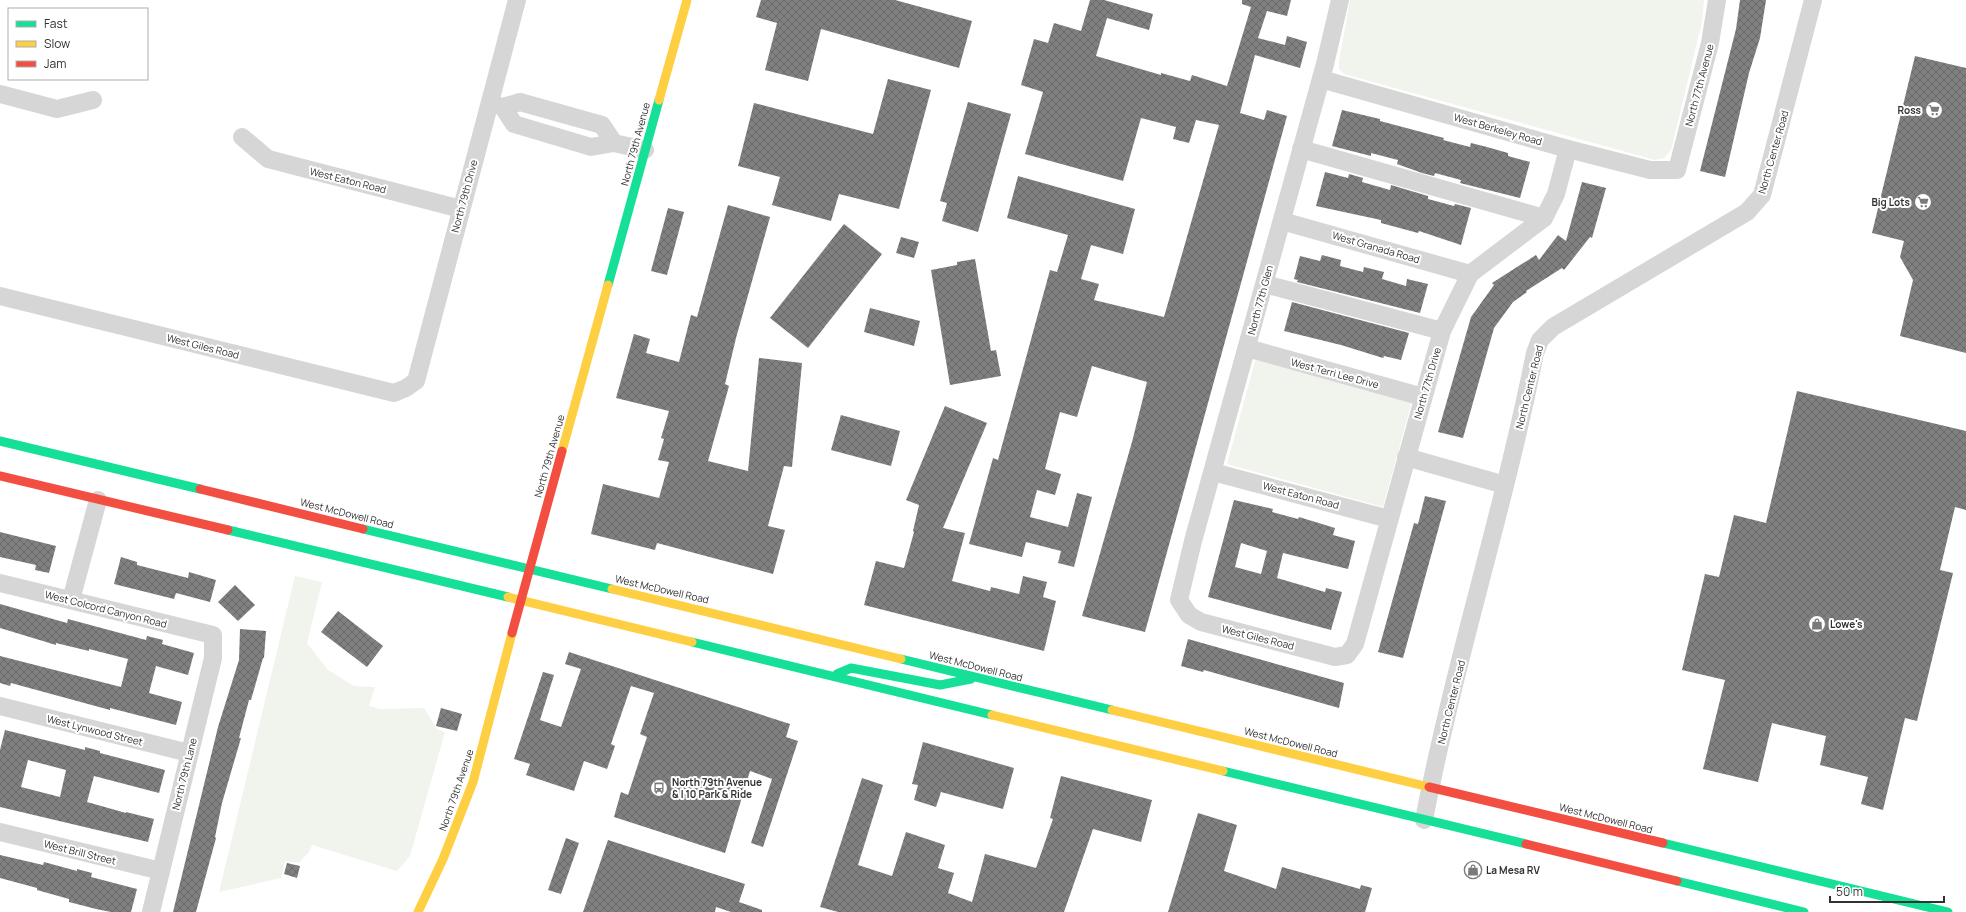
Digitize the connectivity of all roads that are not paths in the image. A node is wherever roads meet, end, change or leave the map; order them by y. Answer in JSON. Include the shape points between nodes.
{"nodes":[{"id":1,"x":517,"y":0,"type":"edge"},
{"id":2,"x":687,"y":0,"type":"edge"},
{"id":3,"x":1340,"y":0,"type":"edge"},
{"id":4,"x":1717,"y":0,"type":"edge"},
{"id":5,"x":1814,"y":0,"type":"edge"},
{"id":6,"x":1321,"y":79,"type":"junction"},
{"id":7,"x":0,"y":94,"type":"edge"},
{"id":8,"x":93,"y":100,"type":"dead end"},
{"id":9,"x":496,"y":105,"type":"junction"},
{"id":10,"x":242,"y":137,"type":"dead end"},
{"id":11,"x":614,"y":142,"type":"junction"},
{"id":12,"x":1301,"y":149,"type":"junction"},
{"id":13,"x":1568,"y":149,"type":"junction"},
{"id":14,"x":645,"y":150,"type":"junction"},
{"id":15,"x":1677,"y":170,"type":"joint"},
{"id":16,"x":461,"y":209,"type":"junction"},
{"id":17,"x":1544,"y":218,"type":"junction"},
{"id":18,"x":1282,"y":221,"type":"junction"},
{"id":19,"x":1470,"y":274,"type":"junction"},
{"id":20,"x":1265,"y":284,"type":"junction"},
{"id":21,"x":0,"y":296,"type":"edge"},
{"id":22,"x":1442,"y":331,"type":"junction"},
{"id":23,"x":1247,"y":348,"type":"junction"},
{"id":24,"x":406,"y":388,"type":"joint"},
{"id":25,"x":1423,"y":397,"type":"junction"},
{"id":26,"x":0,"y":441,"type":"edge"},
{"id":27,"x":1406,"y":457,"type":"junction"},
{"id":28,"x":1213,"y":472,"type":"junction"},
{"id":29,"x":0,"y":476,"type":"edge"},
{"id":30,"x":1505,"y":485,"type":"junction"},
{"id":31,"x":98,"y":500,"type":"junction"},
{"id":32,"x":1389,"y":520,"type":"junction"},
{"id":33,"x":529,"y":569,"type":"junction"},
{"id":34,"x":0,"y":583,"type":"edge"},
{"id":35,"x":71,"y":600,"type":"junction"},
{"id":36,"x":520,"y":600,"type":"junction"},
{"id":37,"x":1179,"y":600,"type":"joint"},
{"id":38,"x":213,"y":635,"type":"joint"},
{"id":39,"x":1347,"y":654,"type":"joint"},
{"id":40,"x":832,"y":677,"type":"junction"},
{"id":41,"x":979,"y":678,"type":"junction"},
{"id":42,"x":0,"y":706,"type":"edge"},
{"id":43,"x":1057,"y":718,"type":"dead end"},
{"id":44,"x":1054,"y":731,"type":"junction"},
{"id":45,"x":189,"y":754,"type":"junction"},
{"id":46,"x":1430,"y":787,"type":"junction"},
{"id":47,"x":1424,"y":820,"type":"junction"},
{"id":48,"x":0,"y":832,"type":"edge"},
{"id":49,"x":160,"y":871,"type":"junction"},
{"id":50,"x":150,"y":912,"type":"edge"},
{"id":51,"x":418,"y":912,"type":"edge"},
{"id":52,"x":1804,"y":912,"type":"edge"},
{"id":53,"x":1948,"y":912,"type":"edge"}],
"edges":[{"from":1,"to":9,"type":"street","name":"North 79th Drive"},
{"from":2,"to":14,"type":"main road","name":"North 79th Avenue"},
{"from":3,"to":6,"type":"street","name":"North 77th Glen"},
{"from":4,"to":15,"type":"street","name":"North 77th Avenue","via":[[1710,43]]},
{"from":5,"to":30,"type":"street","name":"North Center Road","via":[[1762,195],[1747,212],[1553,327],[1540,340]]},
{"from":6,"to":12,"type":"street","name":"North 77th Glen"},
{"from":6,"to":13,"type":"street","name":"West Berkeley Road"},
{"from":7,"to":8,"type":"street","via":[[57,109]]},
{"from":9,"to":11,"type":"street","via":[[514,124],[591,147]]},
{"from":9,"to":11,"type":"street","via":[[520,102],[602,125]]},
{"from":9,"to":16,"type":"street","name":"North 79th Drive"},
{"from":10,"to":16,"type":"street","name":"West Eaton Road","via":[[268,159]]},
{"from":11,"to":14,"type":"street"},
{"from":12,"to":17,"type":"street"},
{"from":12,"to":18,"type":"street","name":"North 77th Glen"},
{"from":13,"to":15,"type":"street","name":"West Berkeley Road","via":[[1650,170]]},
{"from":13,"to":17,"type":"street","name":"North 77th Drive","via":[[1556,194]]},
{"from":14,"to":33,"type":"main road","name":"North 79th Avenue"},
{"from":16,"to":24,"type":"street","name":"North 79th Drive","via":[[416,381]]},
{"from":17,"to":19,"type":"street","name":"North 77th Drive"},
{"from":18,"to":19,"type":"street","name":"West Granada Road"},
{"from":18,"to":20,"type":"street","name":"North 77th Glen"},
{"from":19,"to":22,"type":"street","name":"North 77th Drive"},
{"from":20,"to":22,"type":"street"},
{"from":20,"to":23,"type":"street","name":"North 77th Glen"},
{"from":21,"to":24,"type":"street","name":"West Giles Road","via":[[394,393]]},
{"from":22,"to":25,"type":"street","name":"North 77th Drive"},
{"from":23,"to":25,"type":"street","name":"West Terri Lee Drive"},
{"from":23,"to":28,"type":"street","name":"North 77th Glen"},
{"from":25,"to":27,"type":"street","name":"North 77th Drive"},
{"from":26,"to":33,"type":"main road","name":"West McDowell Road"},
{"from":27,"to":30,"type":"street"},
{"from":27,"to":32,"type":"street","name":"North 77th Drive"},
{"from":28,"to":32,"type":"street","name":"West Eaton Road"},
{"from":28,"to":37,"type":"street","name":"North 77th Glen"},
{"from":29,"to":31,"type":"main road"},
{"from":30,"to":46,"type":"street","name":"North Center Road"},
{"from":31,"to":35,"type":"street"},
{"from":31,"to":36,"type":"main road"},
{"from":32,"to":39,"type":"street","name":"North 77th Drive","via":[[1355,644]]},
{"from":33,"to":36,"type":"main road","name":"North 79th Avenue"},
{"from":33,"to":41,"type":"main road","name":"West McDowell Road"},
{"from":34,"to":35,"type":"street","name":"West Colcord Canyon Road"},
{"from":35,"to":38,"type":"street","name":"West Colcord Canyon Road"},
{"from":36,"to":40,"type":"main road"},
{"from":36,"to":51,"type":"main road","name":"North 79th Avenue","via":[[473,782],[443,859]]},
{"from":37,"to":39,"type":"street","name":"West Giles Road","via":[[1189,615],[1201,622],[1335,656]]},
{"from":38,"to":45,"type":"street","name":"North 79th Lane","via":[[213,658]]},
{"from":40,"to":41,"type":"main road","via":[[851,668],[940,685]]},
{"from":40,"to":44,"type":"main road"},
{"from":41,"to":46,"type":"main road","name":"West McDowell Road","via":[[1062,702]]},
{"from":42,"to":45,"type":"street","name":"West Lynwood Street"},
{"from":43,"to":44,"type":"main road"},
{"from":44,"to":47,"type":"main road"},
{"from":45,"to":49,"type":"street","name":"North 79th Lane"},
{"from":46,"to":47,"type":"street","name":"North Center Road"},
{"from":46,"to":53,"type":"main road","name":"West McDowell Road"},
{"from":47,"to":52,"type":"main road"},
{"from":48,"to":49,"type":"street","name":"West Brill Street"},
{"from":49,"to":50,"type":"street","name":"North 79th Lane"}]}
